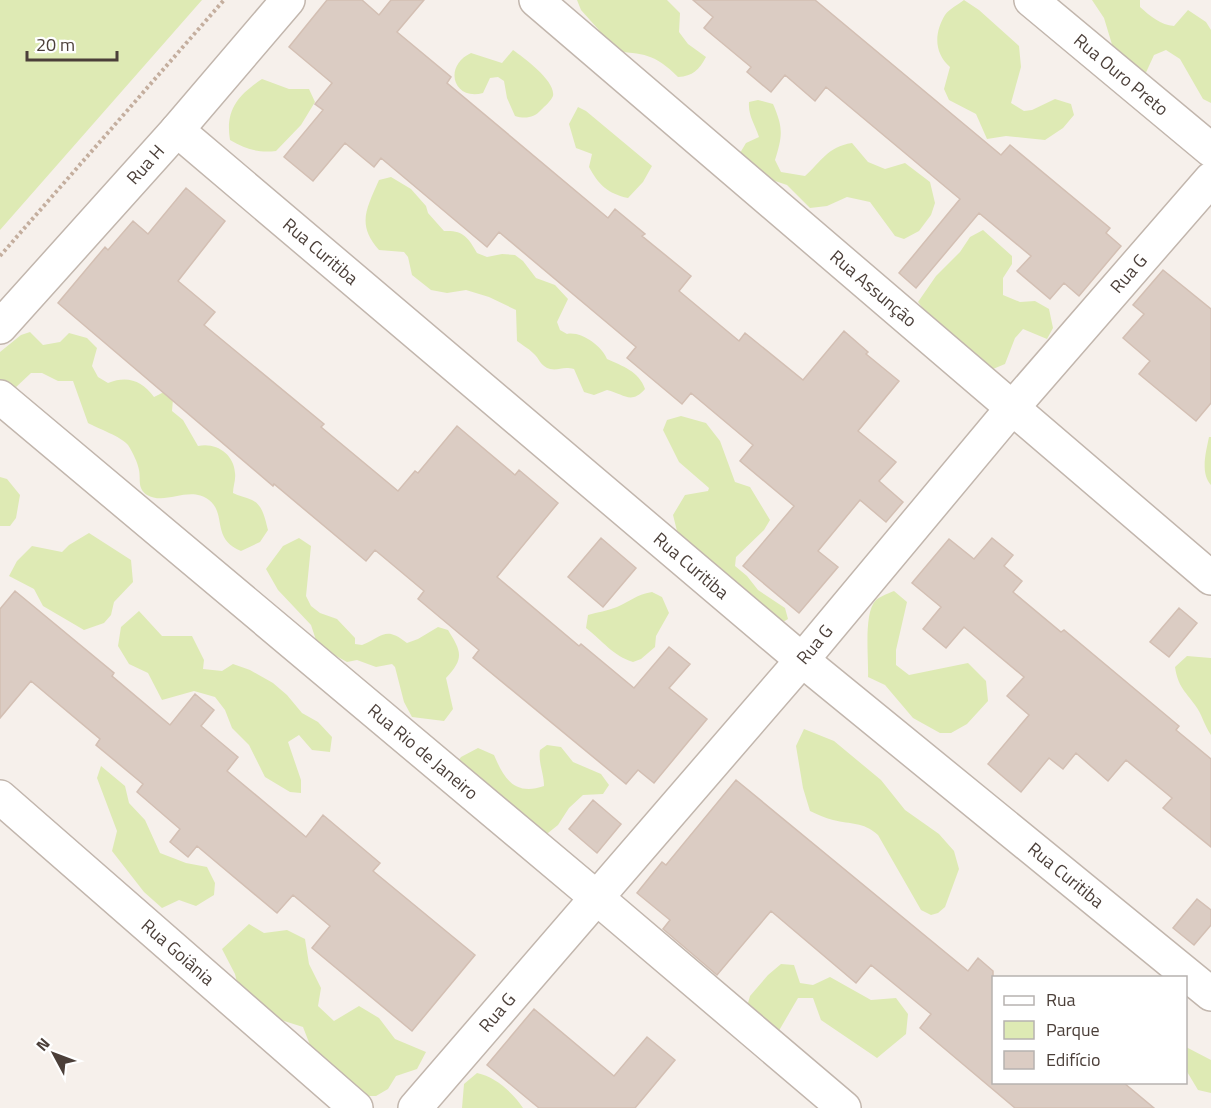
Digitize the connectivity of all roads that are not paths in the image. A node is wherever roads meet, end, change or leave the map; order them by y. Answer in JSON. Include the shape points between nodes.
{"nodes":[{"id":1,"x":288,"y":0,"type":"edge"},
{"id":2,"x":536,"y":0,"type":"edge"},
{"id":3,"x":1031,"y":0,"type":"edge"},
{"id":4,"x":177,"y":130,"type":"junction"},
{"id":5,"x":1211,"y":150,"type":"edge"},
{"id":6,"x":1211,"y":179,"type":"edge"},
{"id":7,"x":0,"y":327,"type":"edge"},
{"id":8,"x":0,"y":397,"type":"edge"},
{"id":9,"x":1013,"y":407,"type":"junction"},
{"id":10,"x":1211,"y":578,"type":"edge"},
{"id":11,"x":802,"y":660,"type":"junction"},
{"id":12,"x":0,"y":797,"type":"edge"},
{"id":13,"x":597,"y":898,"type":"junction"},
{"id":14,"x":1211,"y":994,"type":"edge"},
{"id":15,"x":356,"y":1108,"type":"edge"},
{"id":16,"x":415,"y":1108,"type":"edge"},
{"id":17,"x":844,"y":1108,"type":"edge"}],
"edges":[{"from":1,"to":4,"type":"street","name":"Rua H"},
{"from":2,"to":9,"type":"street","name":"Rua Assunção"},
{"from":3,"to":5,"type":"street","name":"Rua Ouro Preto"},
{"from":4,"to":7,"type":"street","name":"Rua H"},
{"from":4,"to":11,"type":"street","name":"Rua Curitiba"},
{"from":6,"to":9,"type":"street","name":"Rua G"},
{"from":8,"to":13,"type":"street","name":"Rua Rio de Janeiro"},
{"from":9,"to":10,"type":"street","name":"Rua Assunção"},
{"from":9,"to":11,"type":"street","name":"Rua G"},
{"from":11,"to":13,"type":"street","name":"Rua G"},
{"from":11,"to":14,"type":"street","name":"Rua Curitiba"},
{"from":12,"to":15,"type":"street","name":"Rua Goiânia"},
{"from":13,"to":16,"type":"street","name":"Rua G"},
{"from":13,"to":17,"type":"street","name":"Rua Rio de Janeiro"}]}
